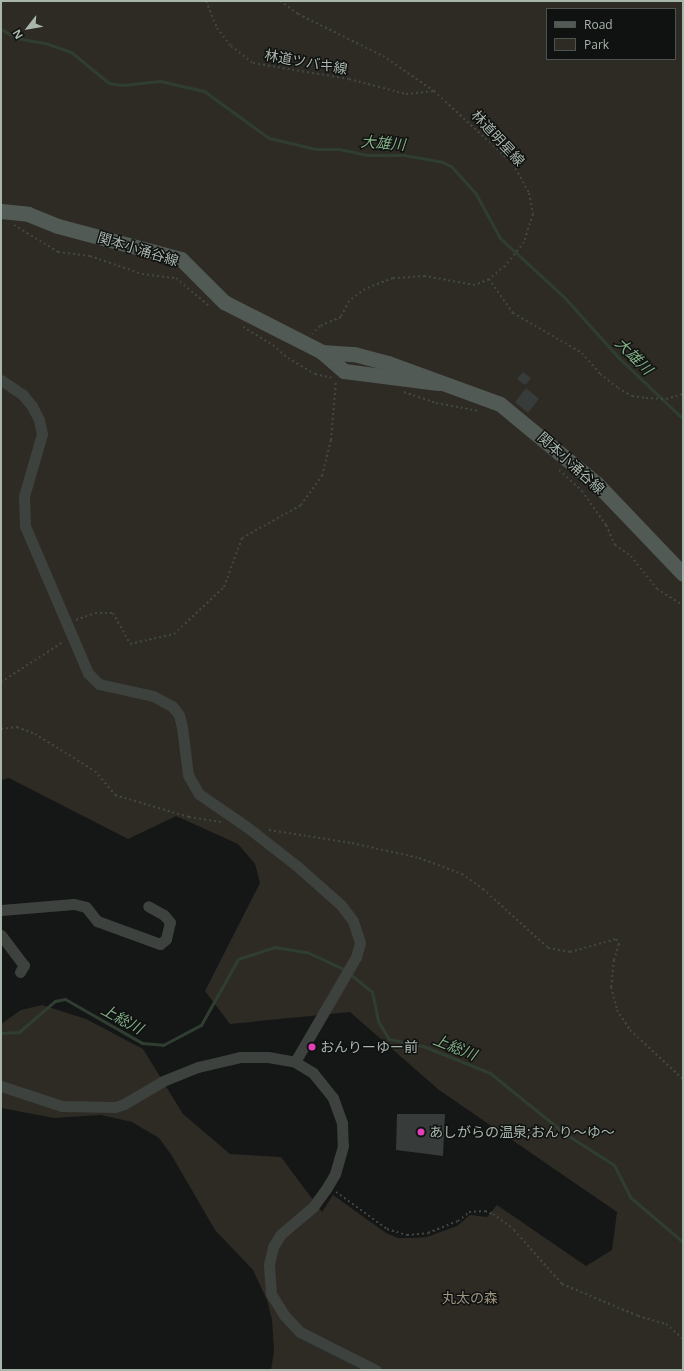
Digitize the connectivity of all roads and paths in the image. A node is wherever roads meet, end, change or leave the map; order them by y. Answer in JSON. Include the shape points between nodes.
{"nodes":[{"id":1,"x":119,"y":1,"type":"edge"},
{"id":2,"x":138,"y":1,"type":"edge"},
{"id":3,"x":206,"y":1,"type":"edge"},
{"id":4,"x":280,"y":1,"type":"edge"},
{"id":5,"x":434,"y":91,"type":"junction"},
{"id":6,"x":1,"y":211,"type":"edge"},
{"id":7,"x":489,"y":279,"type":"junction"},
{"id":8,"x":304,"y":343,"type":"junction"},
{"id":9,"x":322,"y":352,"type":"junction"},
{"id":10,"x":336,"y":365,"type":"junction"},
{"id":11,"x":1,"y":380,"type":"edge"},
{"id":12,"x":438,"y":383,"type":"junction"},
{"id":13,"x":683,"y":394,"type":"edge"},
{"id":14,"x":683,"y":574,"type":"edge"},
{"id":15,"x":66,"y":623,"type":"junction"},
{"id":16,"x":71,"y":637,"type":"junction"},
{"id":17,"x":1,"y":682,"type":"edge"},
{"id":18,"x":1,"y":729,"type":"edge"},
{"id":19,"x":225,"y":823,"type":"dead end"},
{"id":20,"x":247,"y":827,"type":"junction"},
{"id":21,"x":148,"y":906,"type":"dead end"},
{"id":22,"x":1,"y":910,"type":"edge"},
{"id":23,"x":1,"y":935,"type":"edge"},
{"id":24,"x":20,"y":972,"type":"dead end"},
{"id":25,"x":295,"y":1062,"type":"junction"},
{"id":26,"x":683,"y":1078,"type":"edge"},
{"id":27,"x":1,"y":1086,"type":"edge"},
{"id":28,"x":328,"y":1186,"type":"junction"},
{"id":29,"x":683,"y":1339,"type":"edge"},
{"id":30,"x":376,"y":1370,"type":"edge"}],
"edges":[{"from":1,"to":2,"type":"path"},
{"from":3,"to":5,"type":"path","name":"林道ツバキ線","via":[[217,28],[231,46],[253,63],[293,72],[349,79],[406,94]]},
{"from":4,"to":5,"type":"path","name":"林道明星線","via":[[298,14],[384,56]]},
{"from":5,"to":7,"type":"path","name":"林道明星線","via":[[513,164],[529,193],[533,214],[524,242],[505,266]]},
{"from":6,"to":8,"type":"main road","name":"関本小涌谷線","via":[[28,214],[58,226],[180,259],[224,302]]},
{"from":7,"to":8,"type":"path","name":"林道明星線","via":[[475,285],[425,276],[393,278],[355,296],[349,301],[341,317],[320,326]]},
{"from":7,"to":13,"type":"path","via":[[513,313],[582,353],[600,374],[618,388],[632,396],[646,398],[666,399]]},
{"from":8,"to":9,"type":"main road","name":"関本小涌谷線"},
{"from":9,"to":10,"type":"main road","name":"関本小涌谷線"},
{"from":9,"to":12,"type":"main road","name":"関本小涌谷線","via":[[360,355]]},
{"from":10,"to":12,"type":"main road","name":"関本小涌谷線","via":[[353,374]]},
{"from":10,"to":15,"type":"path","via":[[331,440],[322,476],[302,505],[242,538],[224,587],[174,634],[130,644],[113,613],[95,613]]},
{"from":11,"to":15,"type":"street","via":[[23,395],[39,420],[42,434],[24,496],[25,526]]},
{"from":12,"to":14,"type":"main road","name":"関本小涌谷線","via":[[474,393],[500,404],[520,419],[597,484]]},
{"from":15,"to":16,"type":"street"},
{"from":16,"to":17,"type":"path"},
{"from":16,"to":20,"type":"street","via":[[88,673],[99,684],[153,696],[172,706],[180,715],[188,775],[194,788]]},
{"from":18,"to":19,"type":"path","via":[[17,727],[35,734],[95,772],[115,795],[189,817]]},
{"from":20,"to":25,"type":"street","via":[[341,905],[353,921],[360,943],[356,957]]},
{"from":20,"to":26,"type":"path","via":[[352,843],[419,858],[462,874],[483,888],[548,948],[570,952],[616,938],[619,944],[611,987],[617,1010],[630,1030]]},
{"from":21,"to":22,"type":"street","via":[[164,915],[170,922],[166,939],[160,944],[97,921],[86,908],[74,904]]},
{"from":23,"to":24,"type":"street","via":[[24,964]]},
{"from":25,"to":27,"type":"street","via":[[268,1056],[240,1057],[198,1067],[164,1081],[115,1107],[62,1106]]},
{"from":25,"to":28,"type":"street","via":[[320,1080],[333,1098],[342,1123],[343,1146]]},
{"from":28,"to":29,"type":"path","via":[[397,1234],[419,1235],[458,1221],[469,1212],[485,1211],[493,1214],[514,1230],[562,1284],[611,1302],[638,1316],[666,1324]]},
{"from":28,"to":30,"type":"street","via":[[313,1207],[281,1234],[273,1247],[268,1265],[271,1294],[284,1315],[300,1332]]}]}
